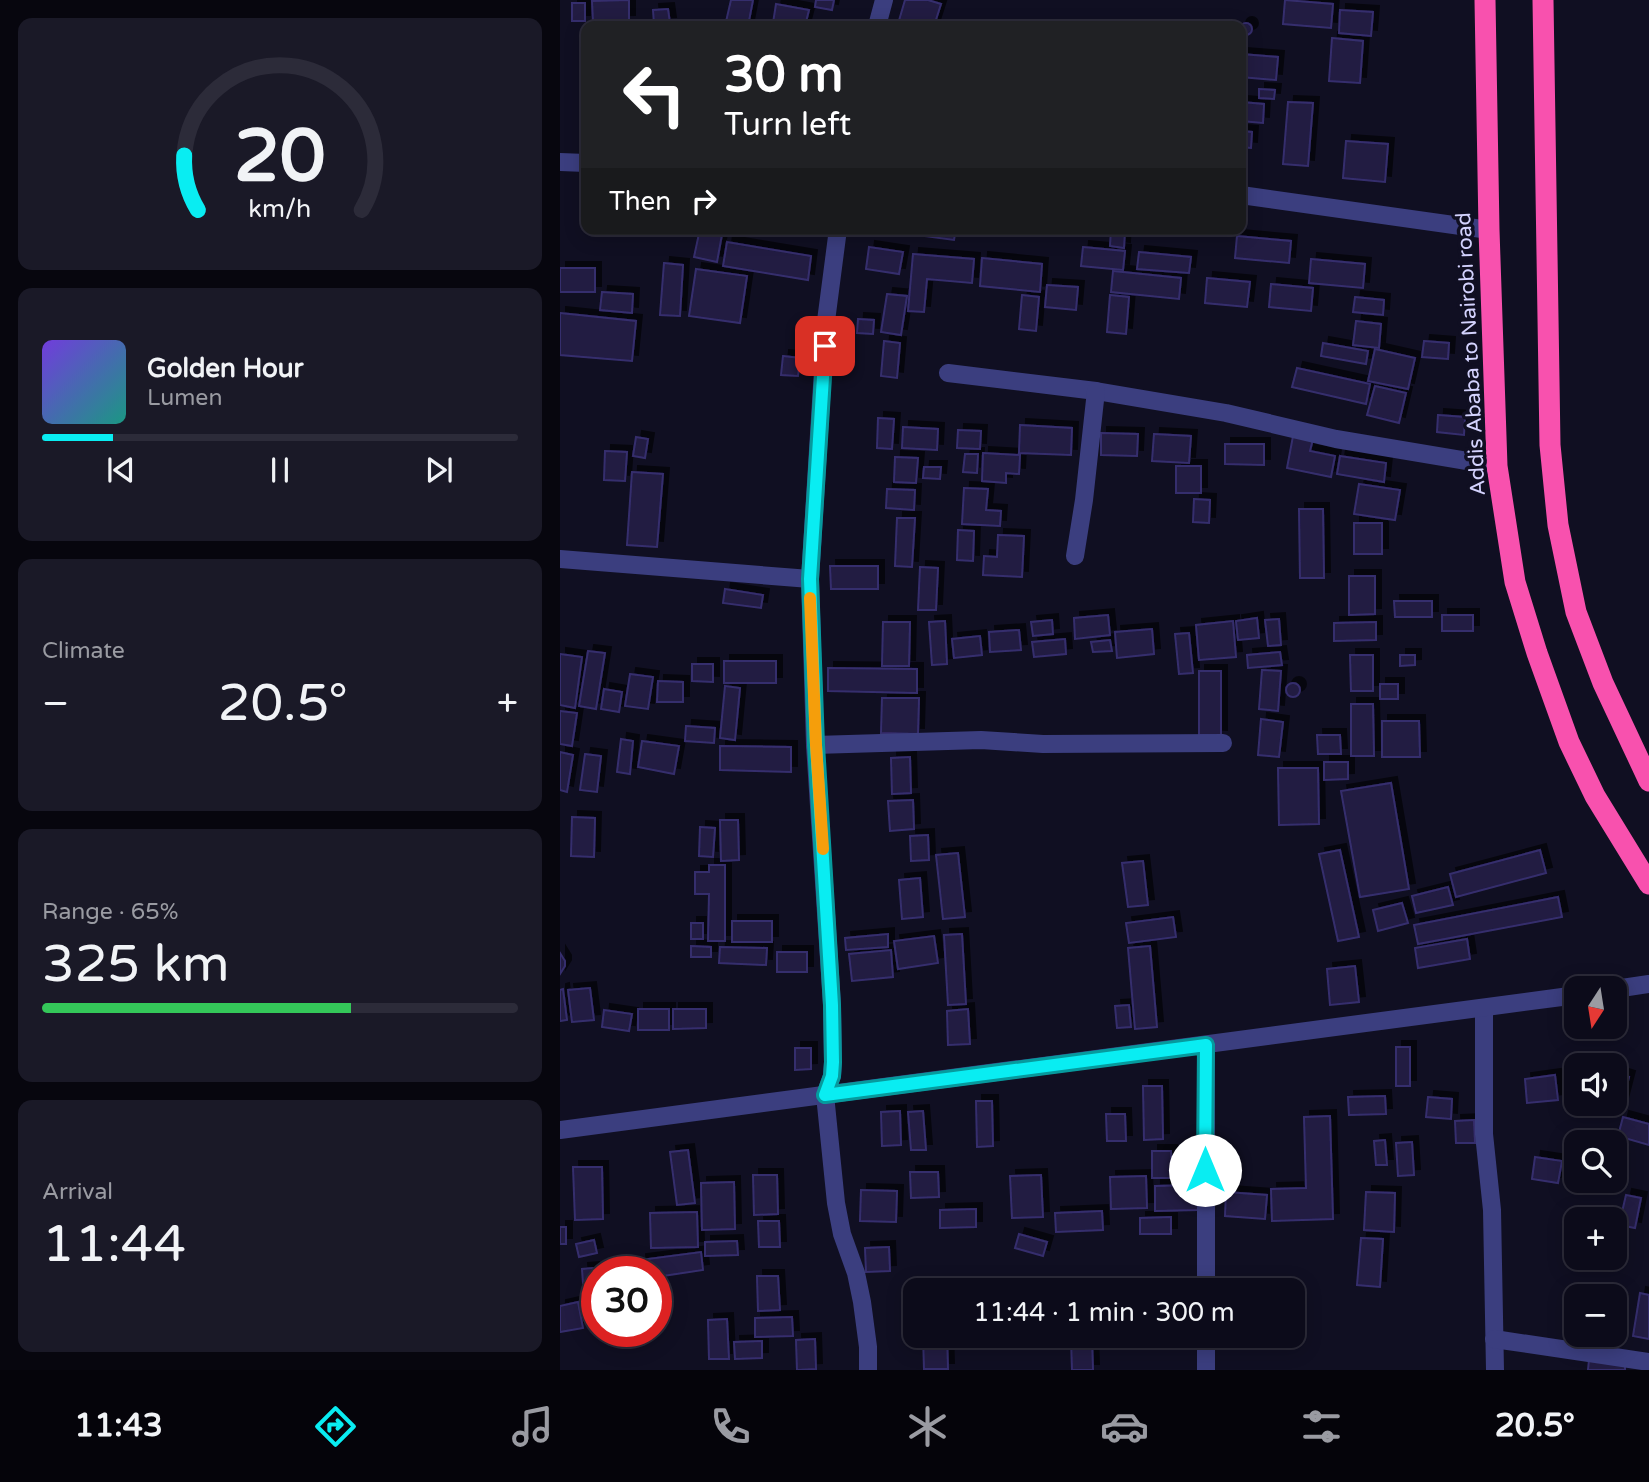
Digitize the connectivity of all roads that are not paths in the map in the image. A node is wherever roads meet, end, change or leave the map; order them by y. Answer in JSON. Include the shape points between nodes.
{"nodes":[{"id":1,"x":884,"y":0,"type":"edge"},
{"id":2,"x":1485,"y":0,"type":"edge"},
{"id":3,"x":1543,"y":0,"type":"edge"},
{"id":4,"x":878,"y":21,"type":"edge"},
{"id":5,"x":560,"y":162,"type":"edge"},
{"id":6,"x":581,"y":163,"type":"edge"},
{"id":7,"x":1246,"y":196,"type":"edge"},
{"id":8,"x":1489,"y":229,"type":"junction"},
{"id":9,"x":837,"y":235,"type":"edge"},
{"id":10,"x":948,"y":373,"type":"dead end"},
{"id":11,"x":1096,"y":391,"type":"junction"},
{"id":12,"x":1497,"y":466,"type":"junction"},
{"id":13,"x":1075,"y":556,"type":"dead end"},
{"id":14,"x":560,"y":559,"type":"edge"},
{"id":15,"x":810,"y":579,"type":"junction"},
{"id":16,"x":1223,"y":743,"type":"dead end"},
{"id":17,"x":816,"y":745,"type":"junction"},
{"id":18,"x":1649,"y":781,"type":"edge"},
{"id":19,"x":1649,"y":884,"type":"edge"},
{"id":20,"x":1649,"y":984,"type":"edge"},
{"id":21,"x":1628,"y":987,"type":"edge"},
{"id":22,"x":1564,"y":997,"type":"edge"},
{"id":23,"x":1484,"y":1008,"type":"junction"},
{"id":24,"x":1206,"y":1045,"type":"junction"},
{"id":25,"x":825,"y":1095,"type":"junction"},
{"id":26,"x":560,"y":1130,"type":"edge"},
{"id":27,"x":1206,"y":1278,"type":"edge"},
{"id":28,"x":1494,"y":1339,"type":"junction"},
{"id":29,"x":1206,"y":1348,"type":"edge"},
{"id":30,"x":1649,"y":1362,"type":"edge"},
{"id":31,"x":868,"y":1370,"type":"edge"},
{"id":32,"x":1206,"y":1370,"type":"edge"},
{"id":33,"x":1495,"y":1370,"type":"edge"}],
"edges":[{"from":1,"to":4,"type":"street"},
{"from":2,"to":8,"type":"highway","name":"Addis Ababa to Nairobi road"},
{"from":3,"to":18,"type":"highway","via":[[1549,417],[1558,525],[1576,612]]},
{"from":5,"to":6,"type":"street"},
{"from":7,"to":8,"type":"street"},
{"from":8,"to":12,"type":"highway","name":"Addis Ababa to Nairobi road"},
{"from":9,"to":15,"type":"street","via":[[826,320]]},
{"from":10,"to":11,"type":"street"},
{"from":11,"to":12,"type":"street"},
{"from":11,"to":13,"type":"street"},
{"from":12,"to":19,"type":"highway","name":"Addis Ababa to Nairobi road","via":[[1516,582],[1555,704],[1595,796]]},
{"from":14,"to":15,"type":"street"},
{"from":15,"to":17,"type":"street"},
{"from":16,"to":17,"type":"street","via":[[981,740]]},
{"from":17,"to":25,"type":"street","via":[[832,1017],[833,1069]]},
{"from":20,"to":21,"type":"street"},
{"from":22,"to":23,"type":"street"},
{"from":23,"to":24,"type":"street"},
{"from":23,"to":28,"type":"street","via":[[1484,1135],[1492,1210]]},
{"from":24,"to":25,"type":"street"},
{"from":24,"to":27,"type":"street"},
{"from":25,"to":26,"type":"street"},
{"from":25,"to":31,"type":"street","via":[[836,1203],[862,1302]]},
{"from":28,"to":30,"type":"street"},
{"from":28,"to":33,"type":"street"},
{"from":29,"to":32,"type":"street"}]}
